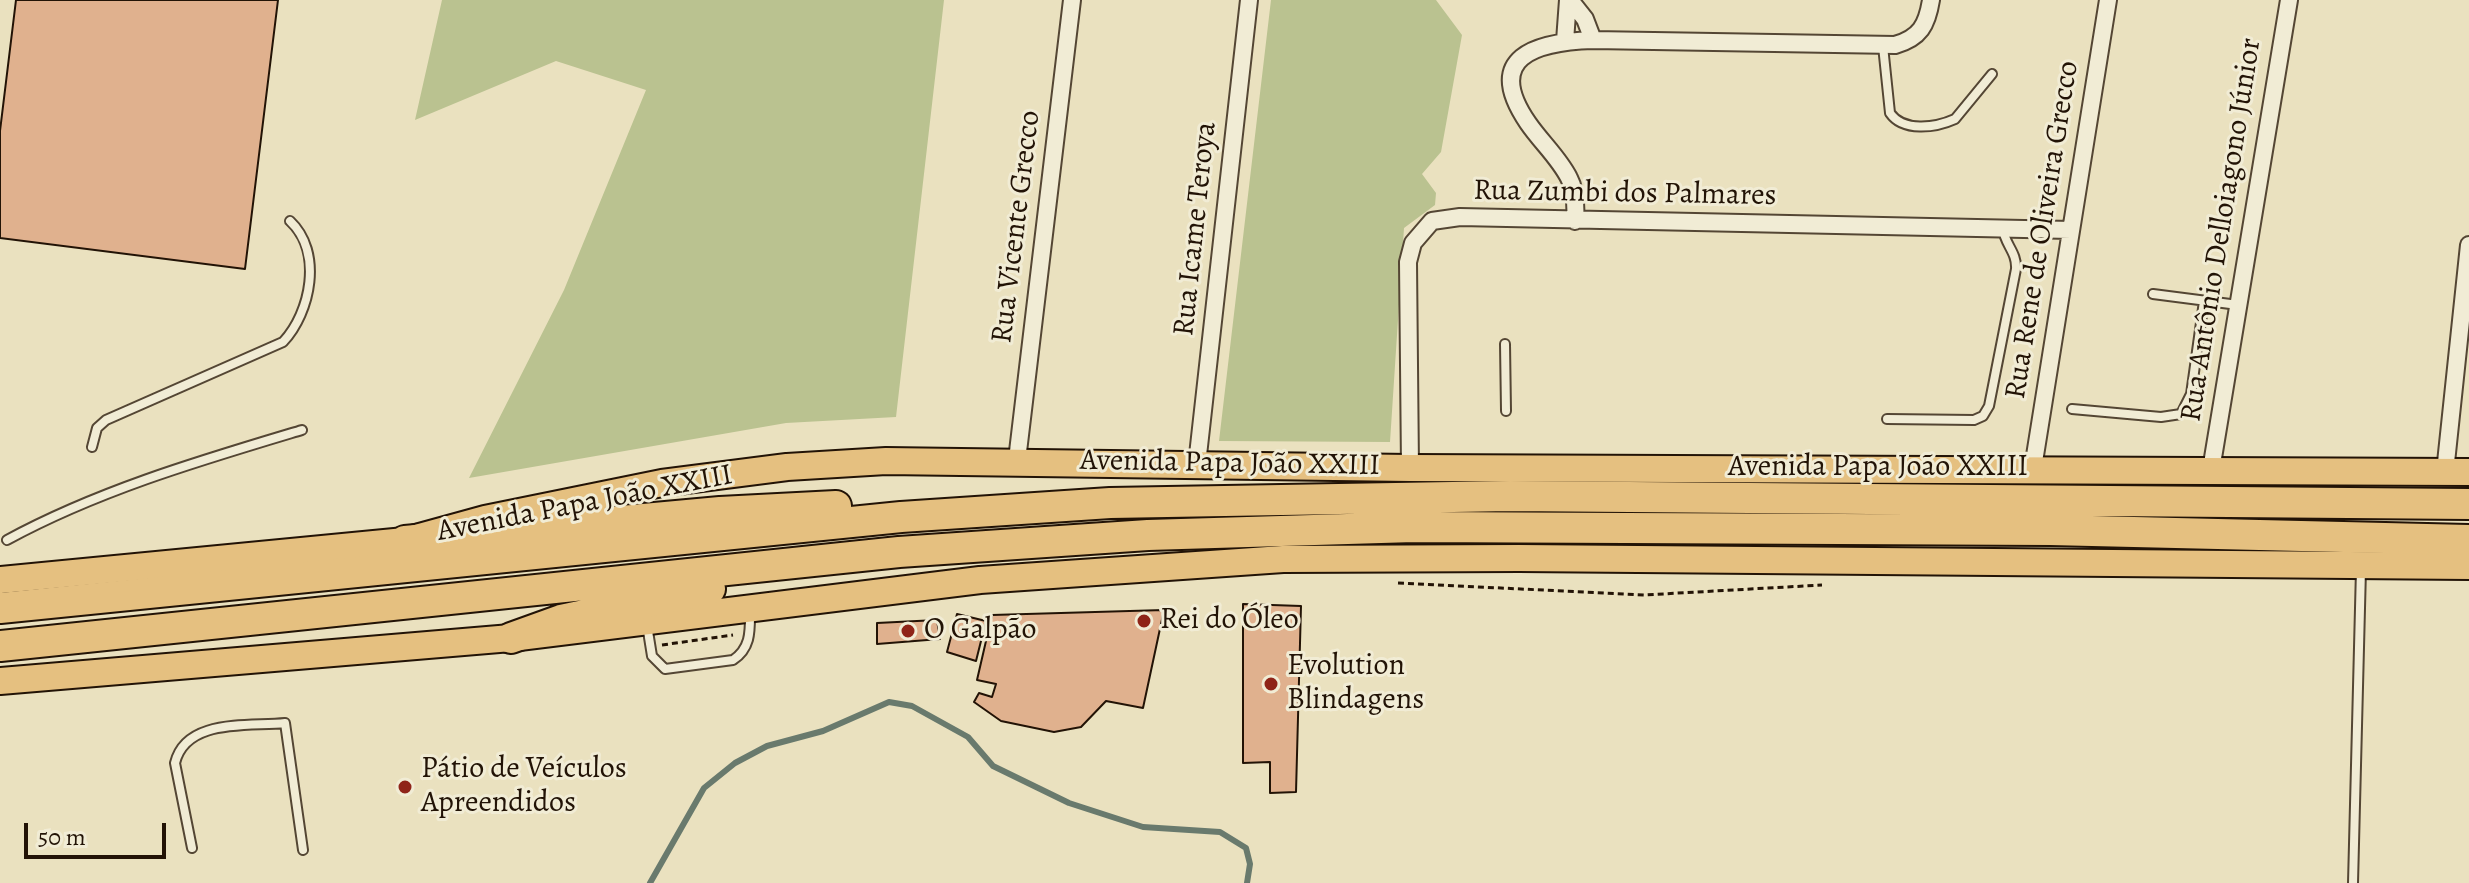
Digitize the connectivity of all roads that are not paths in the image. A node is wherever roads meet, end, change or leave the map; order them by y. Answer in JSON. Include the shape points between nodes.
{"nodes":[{"id":1,"x":1072,"y":0,"type":"edge"},
{"id":2,"x":1249,"y":0,"type":"edge"},
{"id":3,"x":1569,"y":0,"type":"edge"},
{"id":4,"x":1931,"y":0,"type":"edge"},
{"id":5,"x":2108,"y":0,"type":"edge"},
{"id":6,"x":2289,"y":0,"type":"edge"},
{"id":7,"x":1593,"y":40,"type":"junction"},
{"id":8,"x":1565,"y":41,"type":"junction"},
{"id":9,"x":1883,"y":46,"type":"junction"},
{"id":10,"x":1992,"y":74,"type":"dead end"},
{"id":11,"x":290,"y":221,"type":"dead end"},
{"id":12,"x":1575,"y":221,"type":"junction"},
{"id":13,"x":2003,"y":229,"type":"junction"},
{"id":14,"x":2071,"y":230,"type":"junction"},
{"id":15,"x":2469,"y":245,"type":"edge"},
{"id":16,"x":2153,"y":294,"type":"dead end"},
{"id":17,"x":2204,"y":301,"type":"junction"},
{"id":18,"x":2238,"y":305,"type":"junction"},
{"id":19,"x":1505,"y":344,"type":"dead end"},
{"id":20,"x":2072,"y":409,"type":"dead end"},
{"id":21,"x":1506,"y":411,"type":"dead end"},
{"id":22,"x":1887,"y":419,"type":"dead end"},
{"id":23,"x":302,"y":430,"type":"dead end"},
{"id":24,"x":92,"y":447,"type":"dead end"},
{"id":25,"x":1017,"y":460,"type":"junction"},
{"id":26,"x":1197,"y":464,"type":"junction"},
{"id":27,"x":1410,"y":468,"type":"junction"},
{"id":28,"x":2033,"y":468,"type":"junction"},
{"id":29,"x":2211,"y":470,"type":"junction"},
{"id":30,"x":2457,"y":472,"type":"edge"},
{"id":31,"x":2469,"y":504,"type":"edge"},
{"id":32,"x":901,"y":517,"type":"junction"},
{"id":33,"x":7,"y":540,"type":"dead end"},
{"id":34,"x":2469,"y":540,"type":"edge"},
{"id":35,"x":405,"y":541,"type":"junction"},
{"id":36,"x":899,"y":552,"type":"junction"},
{"id":37,"x":2361,"y":564,"type":"junction"},
{"id":38,"x":2469,"y":566,"type":"edge"},
{"id":39,"x":0,"y":580,"type":"edge"},
{"id":40,"x":0,"y":608,"type":"edge"},
{"id":41,"x":750,"y":622,"type":"junction"},
{"id":42,"x":648,"y":634,"type":"junction"},
{"id":43,"x":511,"y":638,"type":"junction"},
{"id":44,"x":0,"y":646,"type":"edge"},
{"id":45,"x":0,"y":681,"type":"edge"},
{"id":46,"x":192,"y":848,"type":"dead end"},
{"id":47,"x":303,"y":850,"type":"dead end"},
{"id":48,"x":2353,"y":883,"type":"edge"}],
"edges":[{"from":1,"to":25,"type":"street","name":"Rua Vicente Grecco"},
{"from":2,"to":26,"type":"street","name":"Rua Icame Teroya"},
{"from":3,"to":7,"type":"street"},
{"from":3,"to":8,"type":"street"},
{"from":4,"to":9,"type":"street","via":[[1924,28],[1912,40]]},
{"from":5,"to":14,"type":"street","name":"Rua Rene de Oliveira Grecco"},
{"from":6,"to":18,"type":"street","name":"Rua Antônio Delloiagono Júnior"},
{"from":7,"to":8,"type":"street"},
{"from":7,"to":9,"type":"street"},
{"from":8,"to":12,"type":"street","via":[[1528,51],[1513,68],[1510,82],[1519,108],[1571,182]]},
{"from":9,"to":10,"type":"lane","via":[[1890,113],[1902,124],[1955,119]]},
{"from":11,"to":24,"type":"lane","via":[[302,232],[310,266],[298,326],[283,342],[106,420],[97,428]]},
{"from":12,"to":13,"type":"street","name":"Rua Zumbi dos Palmares"},
{"from":12,"to":27,"type":"street","name":"Rua Zumbi dos Palmares","via":[[1452,218],[1432,221],[1418,236],[1408,262]]},
{"from":13,"to":14,"type":"street","name":"Rua Zumbi dos Palmares"},
{"from":13,"to":22,"type":"lane","via":[[2016,255],[2016,269],[1983,416]]},
{"from":14,"to":28,"type":"street","name":"Rua Rene de Oliveira Grecco"},
{"from":15,"to":30,"type":"street"},
{"from":16,"to":17,"type":"lane"},
{"from":17,"to":18,"type":"lane"},
{"from":17,"to":20,"type":"lane","via":[[2191,394],[2181,414]]},
{"from":18,"to":29,"type":"street","name":"Rua Antônio Delloiagono Júnior"},
{"from":19,"to":21,"type":"lane"},
{"from":23,"to":33,"type":"lane","via":[[89,501]]},
{"from":25,"to":26,"type":"main road","name":"Avenida Papa João XXIII"},
{"from":25,"to":35,"type":"main road","name":"Avenida Papa João XXIII","via":[[886,461],[720,475],[485,519]]},
{"from":26,"to":27,"type":"main road","name":"Avenida Papa João XXIII"},
{"from":27,"to":28,"type":"main road","name":"Avenida Papa João XXIII"},
{"from":28,"to":29,"type":"main road","name":"Avenida Papa João XXIII"},
{"from":29,"to":30,"type":"main road","name":"Avenida Papa João XXIII"},
{"from":31,"to":32,"type":"highway","name":"Avenida Papa João XXIII","via":[[1328,497],[1110,503]]},
{"from":32,"to":35,"type":"highway","via":[[840,506],[791,507]]},
{"from":32,"to":40,"type":"highway","name":"Avenida Papa João XXIII"},
{"from":34,"to":36,"type":"highway","name":"Avenida Papa João XXIII","via":[[2050,530],[1269,529]]},
{"from":35,"to":39,"type":"main road","name":"Avenida Papa João XXIII"},
{"from":36,"to":43,"type":"highway","via":[[813,573],[650,600],[561,620]]},
{"from":36,"to":44,"type":"highway","name":"Avenida Papa João XXIII"},
{"from":37,"to":38,"type":"main road"},
{"from":37,"to":41,"type":"main road","via":[[1283,559],[980,580]]},
{"from":37,"to":48,"type":"lane"},
{"from":41,"to":42,"type":"main road"},
{"from":41,"to":42,"type":"lane","via":[[743,654],[733,660],[665,669],[652,656]]},
{"from":42,"to":43,"type":"main road"},
{"from":43,"to":45,"type":"main road"},
{"from":46,"to":47,"type":"lane","via":[[175,763],[178,751],[201,731],[285,723]]}]}
